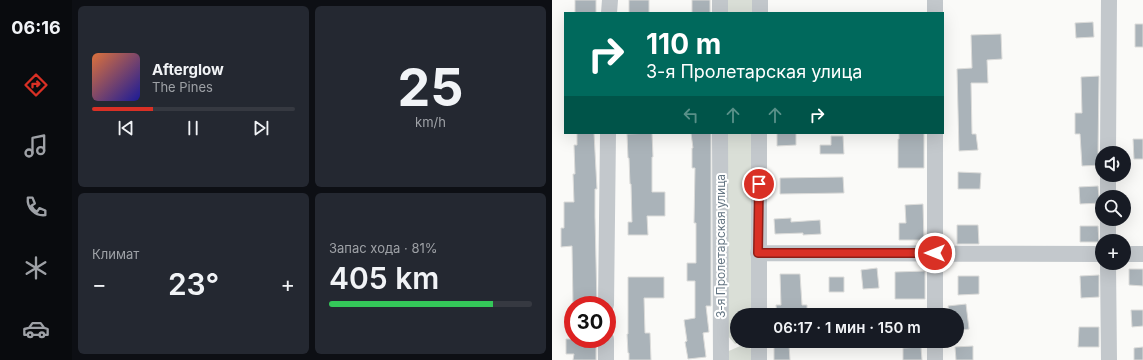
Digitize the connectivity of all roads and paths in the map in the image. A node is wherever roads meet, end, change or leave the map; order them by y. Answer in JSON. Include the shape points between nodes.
{"nodes":[{"id":1,"x":610,"y":0,"type":"edge"},
{"id":2,"x":720,"y":0,"type":"edge"},
{"id":3,"x":760,"y":0,"type":"edge"},
{"id":4,"x":935,"y":0,"type":"edge"},
{"id":5,"x":1109,"y":0,"type":"edge"},
{"id":6,"x":609,"y":12,"type":"edge"},
{"id":7,"x":720,"y":12,"type":"edge"},
{"id":8,"x":760,"y":12,"type":"edge"},
{"id":9,"x":935,"y":12,"type":"edge"},
{"id":10,"x":608,"y":134,"type":"edge"},
{"id":11,"x":720,"y":134,"type":"edge"},
{"id":12,"x":759,"y":134,"type":"edge"},
{"id":13,"x":935,"y":134,"type":"edge"},
{"id":14,"x":1108,"y":146,"type":"edge"},
{"id":15,"x":758,"y":253,"type":"junction"},
{"id":16,"x":935,"y":253,"type":"junction"},
{"id":17,"x":1095,"y":254,"type":"edge"},
{"id":18,"x":1131,"y":254,"type":"edge"},
{"id":19,"x":1143,"y":254,"type":"edge"},
{"id":20,"x":1108,"y":270,"type":"edge"},
{"id":21,"x":606,"y":296,"type":"edge"},
{"id":22,"x":759,"y":308,"type":"edge"},
{"id":23,"x":935,"y":308,"type":"edge"},
{"id":24,"x":606,"y":348,"type":"edge"},
{"id":25,"x":759,"y":348,"type":"edge"},
{"id":26,"x":935,"y":348,"type":"edge"},
{"id":27,"x":606,"y":360,"type":"edge"},
{"id":28,"x":721,"y":360,"type":"edge"},
{"id":29,"x":759,"y":360,"type":"edge"},
{"id":30,"x":935,"y":360,"type":"edge"},
{"id":31,"x":1109,"y":360,"type":"edge"}],
"edges":[{"from":1,"to":6,"type":"street"},
{"from":2,"to":7,"type":"street"},
{"from":3,"to":8,"type":"street"},
{"from":4,"to":9,"type":"street"},
{"from":5,"to":14,"type":"street"},
{"from":10,"to":21,"type":"street"},
{"from":11,"to":28,"type":"street","name":"3-я Пролетарская улица"},
{"from":12,"to":15,"type":"street"},
{"from":13,"to":16,"type":"street"},
{"from":15,"to":16,"type":"street"},
{"from":15,"to":22,"type":"street"},
{"from":16,"to":17,"type":"street"},
{"from":16,"to":23,"type":"street"},
{"from":18,"to":19,"type":"street"},
{"from":20,"to":31,"type":"street"},
{"from":24,"to":27,"type":"street"},
{"from":25,"to":29,"type":"street"},
{"from":26,"to":30,"type":"street"}]}
